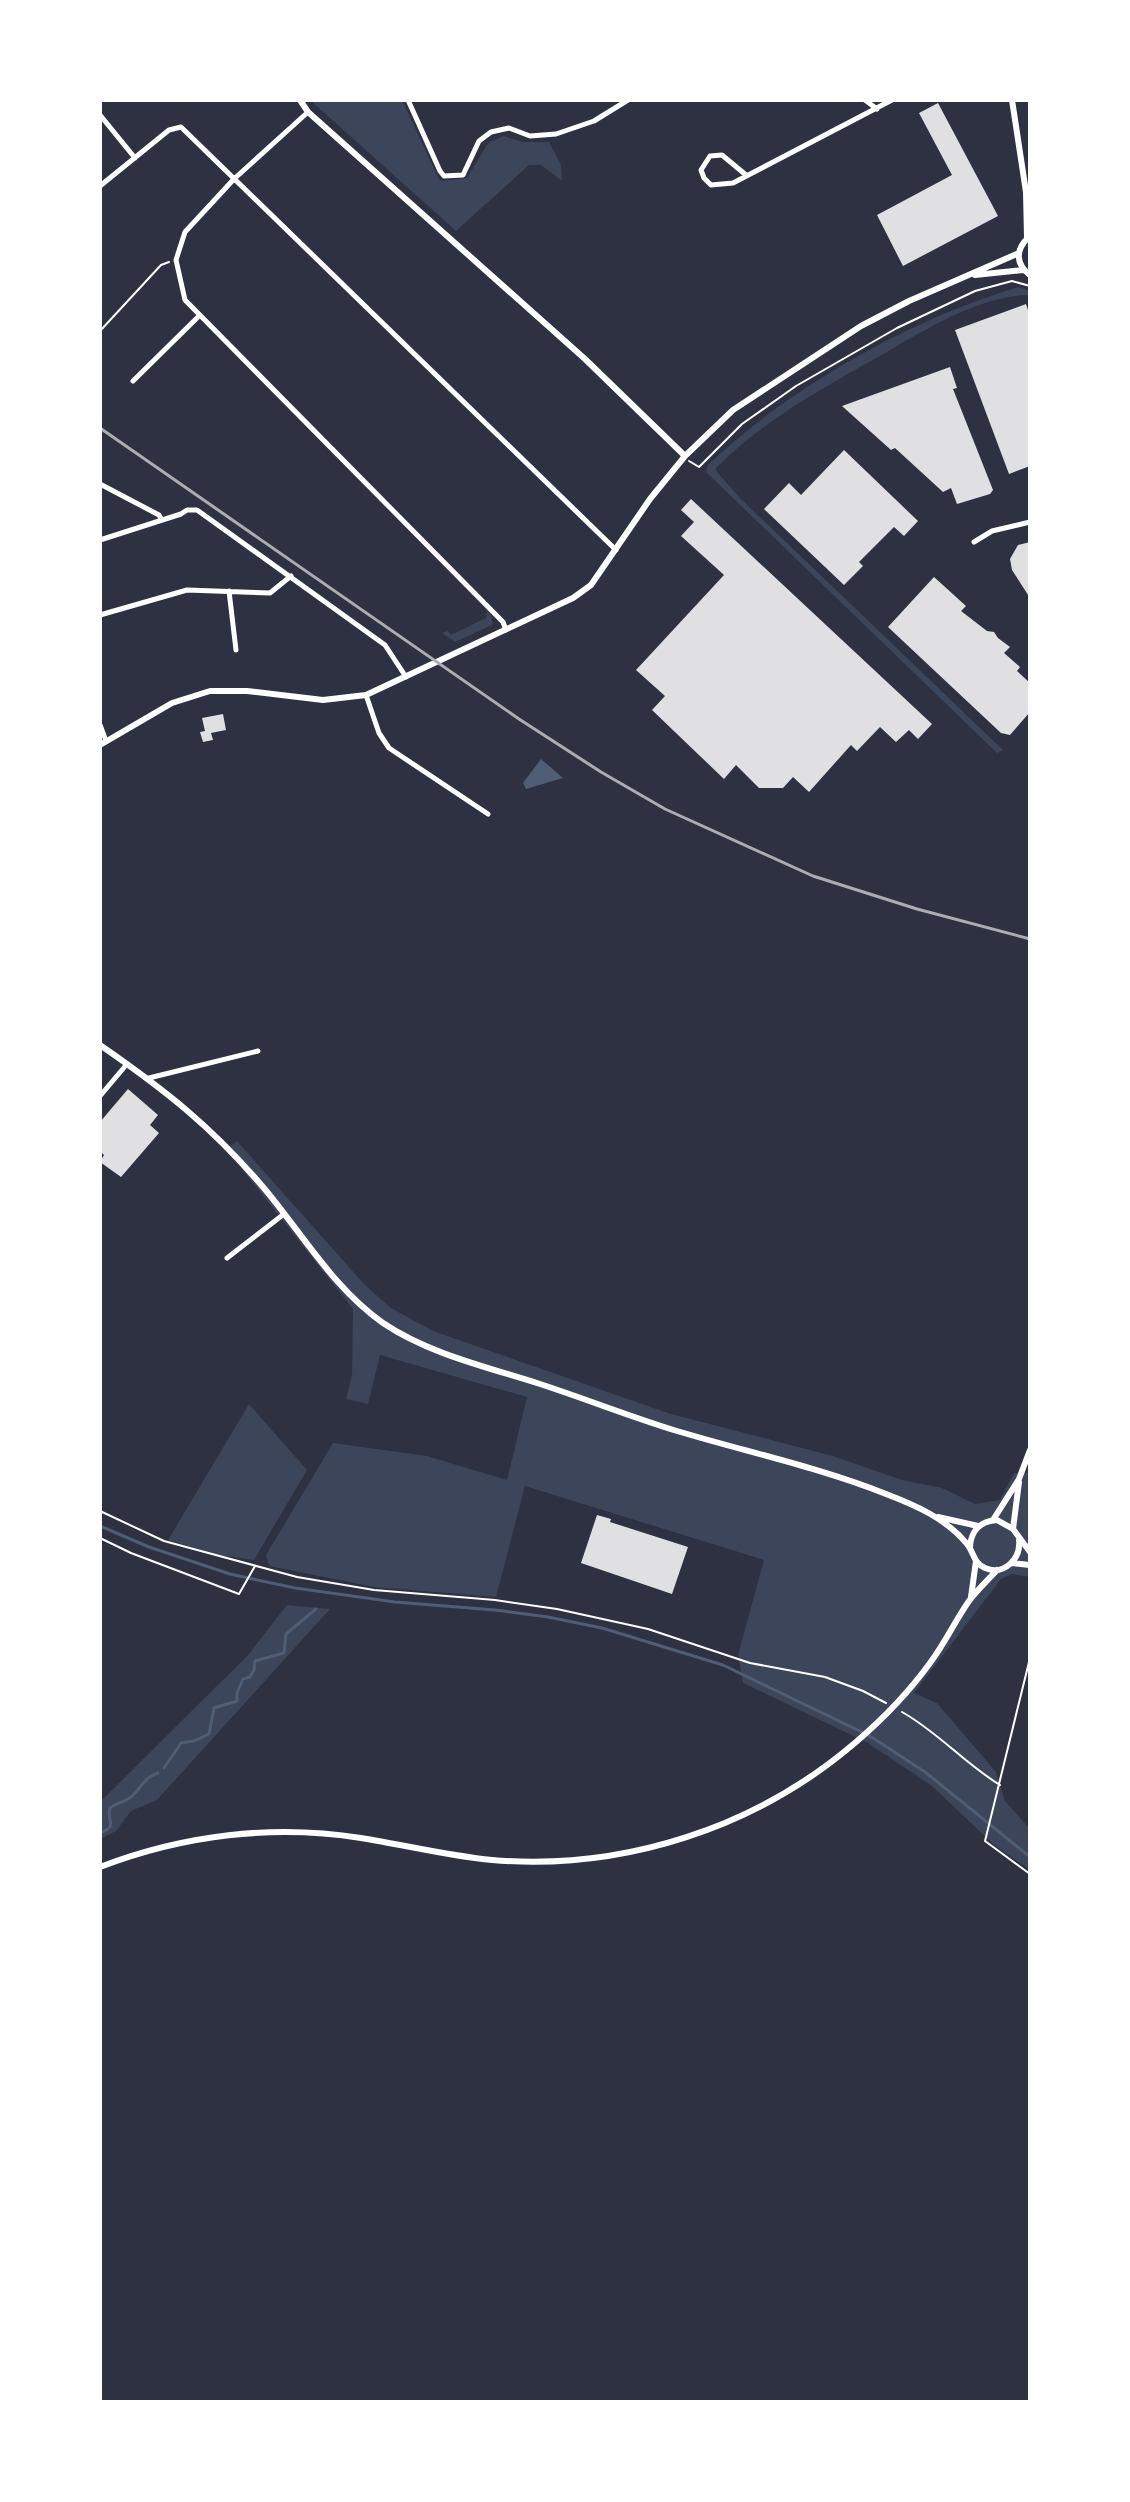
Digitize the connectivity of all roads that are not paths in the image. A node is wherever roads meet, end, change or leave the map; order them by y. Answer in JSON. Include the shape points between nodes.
{"nodes":[{"id":1,"x":300,"y":100,"type":"edge"},
{"id":2,"x":408,"y":100,"type":"edge"},
{"id":3,"x":628,"y":100,"type":"edge"},
{"id":4,"x":865,"y":100,"type":"edge"},
{"id":5,"x":892,"y":100,"type":"edge"},
{"id":6,"x":1012,"y":100,"type":"edge"},
{"id":7,"x":877,"y":109,"type":"junction"},
{"id":8,"x":308,"y":112,"type":"junction"},
{"id":9,"x":100,"y":115,"type":"edge"},
{"id":10,"x":135,"y":158,"type":"junction"},
{"id":11,"x":746,"y":175,"type":"junction"},
{"id":12,"x":234,"y":179,"type":"junction"},
{"id":13,"x":100,"y":186,"type":"edge"},
{"id":14,"x":1026,"y":192,"type":"junction"},
{"id":15,"x":1030,"y":200,"type":"edge"},
{"id":16,"x":1029,"y":238,"type":"edge"},
{"id":17,"x":1019,"y":253,"type":"junction"},
{"id":18,"x":1023,"y":270,"type":"junction"},
{"id":19,"x":1030,"y":275,"type":"edge"},
{"id":20,"x":971,"y":276,"type":"junction"},
{"id":21,"x":200,"y":315,"type":"junction"},
{"id":22,"x":133,"y":381,"type":"dead end"},
{"id":23,"x":685,"y":456,"type":"junction"},
{"id":24,"x":100,"y":484,"type":"edge"},
{"id":25,"x":162,"y":520,"type":"junction"},
{"id":26,"x":1030,"y":522,"type":"edge"},
{"id":27,"x":100,"y":540,"type":"edge"},
{"id":28,"x":974,"y":542,"type":"dead end"},
{"id":29,"x":616,"y":550,"type":"junction"},
{"id":30,"x":291,"y":576,"type":"junction"},
{"id":31,"x":229,"y":591,"type":"junction"},
{"id":32,"x":100,"y":615,"type":"edge"},
{"id":33,"x":506,"y":630,"type":"junction"},
{"id":34,"x":236,"y":650,"type":"dead end"},
{"id":35,"x":406,"y":677,"type":"junction"},
{"id":36,"x":366,"y":695,"type":"junction"},
{"id":37,"x":100,"y":725,"type":"edge"},
{"id":38,"x":103,"y":743,"type":"edge"},
{"id":39,"x":488,"y":814,"type":"dead end"},
{"id":40,"x":100,"y":1045,"type":"edge"},
{"id":41,"x":258,"y":1051,"type":"dead end"},
{"id":42,"x":127,"y":1064,"type":"junction"},
{"id":43,"x":149,"y":1078,"type":"junction"},
{"id":44,"x":100,"y":1096,"type":"edge"},
{"id":45,"x":284,"y":1214,"type":"junction"},
{"id":46,"x":227,"y":1258,"type":"dead end"},
{"id":47,"x":1030,"y":1450,"type":"edge"},
{"id":48,"x":1019,"y":1479,"type":"junction"},
{"id":49,"x":935,"y":1517,"type":"junction"},
{"id":50,"x":993,"y":1520,"type":"junction"},
{"id":51,"x":979,"y":1526,"type":"junction"},
{"id":52,"x":1013,"y":1529,"type":"junction"},
{"id":53,"x":1019,"y":1540,"type":"junction"},
{"id":54,"x":970,"y":1547,"type":"junction"},
{"id":55,"x":1030,"y":1552,"type":"edge"},
{"id":56,"x":976,"y":1561,"type":"junction"},
{"id":57,"x":1012,"y":1563,"type":"junction"},
{"id":58,"x":1030,"y":1565,"type":"edge"},
{"id":59,"x":997,"y":1570,"type":"junction"},
{"id":60,"x":970,"y":1601,"type":"junction"},
{"id":61,"x":100,"y":1867,"type":"edge"}],
"edges":[{"from":1,"to":8,"type":"street"},
{"from":2,"to":3,"type":"street","via":[[440,171],[450,177],[463,175],[479,141],[491,132],[509,128],[530,136],[556,134],[594,121]]},
{"from":4,"to":7,"type":"street"},
{"from":5,"to":7,"type":"street"},
{"from":6,"to":14,"type":"street"},
{"from":7,"to":11,"type":"street"},
{"from":8,"to":12,"type":"street"},
{"from":8,"to":23,"type":"street","via":[[585,359]]},
{"from":9,"to":10,"type":"street"},
{"from":10,"to":12,"type":"street","via":[[169,130],[181,127]]},
{"from":10,"to":13,"type":"street"},
{"from":11,"to":11,"type":"street","via":[[722,155],[710,156],[701,170],[711,185],[733,183]]},
{"from":12,"to":21,"type":"street","via":[[185,232],[176,260],[185,300]]},
{"from":12,"to":29,"type":"street"},
{"from":14,"to":15,"type":"street"},
{"from":14,"to":16,"type":"street"},
{"from":16,"to":17,"type":"street"},
{"from":17,"to":18,"type":"street"},
{"from":17,"to":20,"type":"street"},
{"from":18,"to":19,"type":"street"},
{"from":18,"to":20,"type":"street"},
{"from":20,"to":23,"type":"street","via":[[861,326],[733,410]]},
{"from":21,"to":22,"type":"street"},
{"from":21,"to":33,"type":"street"},
{"from":23,"to":29,"type":"street"},
{"from":24,"to":25,"type":"street"},
{"from":25,"to":27,"type":"street"},
{"from":25,"to":30,"type":"street","via":[[197,510]]},
{"from":26,"to":28,"type":"street","via":[[992,531]]},
{"from":29,"to":33,"type":"street","via":[[591,585]]},
{"from":30,"to":31,"type":"street","via":[[270,593]]},
{"from":30,"to":35,"type":"street","via":[[385,645]]},
{"from":31,"to":32,"type":"street","via":[[187,590]]},
{"from":31,"to":34,"type":"street"},
{"from":33,"to":35,"type":"street"},
{"from":35,"to":36,"type":"street"},
{"from":36,"to":38,"type":"street","via":[[323,700],[210,691],[172,703]]},
{"from":36,"to":39,"type":"street","via":[[379,733],[394,754]]},
{"from":37,"to":38,"type":"street"},
{"from":40,"to":42,"type":"street"},
{"from":41,"to":43,"type":"street"},
{"from":42,"to":43,"type":"street"},
{"from":42,"to":44,"type":"street"},
{"from":43,"to":45,"type":"street","via":[[226,1145]]},
{"from":45,"to":46,"type":"street"},
{"from":45,"to":49,"type":"street","via":[[358,1302],[413,1341],[674,1430],[851,1482]]},
{"from":47,"to":48,"type":"street"},
{"from":48,"to":50,"type":"street"},
{"from":48,"to":52,"type":"street"},
{"from":49,"to":51,"type":"street"},
{"from":49,"to":54,"type":"street"},
{"from":50,"to":51,"type":"street"},
{"from":50,"to":52,"type":"street"},
{"from":51,"to":54,"type":"street"},
{"from":52,"to":53,"type":"street"},
{"from":53,"to":55,"type":"street"},
{"from":53,"to":57,"type":"street"},
{"from":54,"to":56,"type":"street"},
{"from":56,"to":59,"type":"street"},
{"from":56,"to":60,"type":"street"},
{"from":57,"to":58,"type":"street"},
{"from":57,"to":59,"type":"street"},
{"from":59,"to":60,"type":"street"},
{"from":60,"to":61,"type":"street","via":[[930,1664],[855,1744],[754,1810],[684,1839],[627,1854],[509,1861],[353,1837],[276,1832],[193,1840]]}]}
